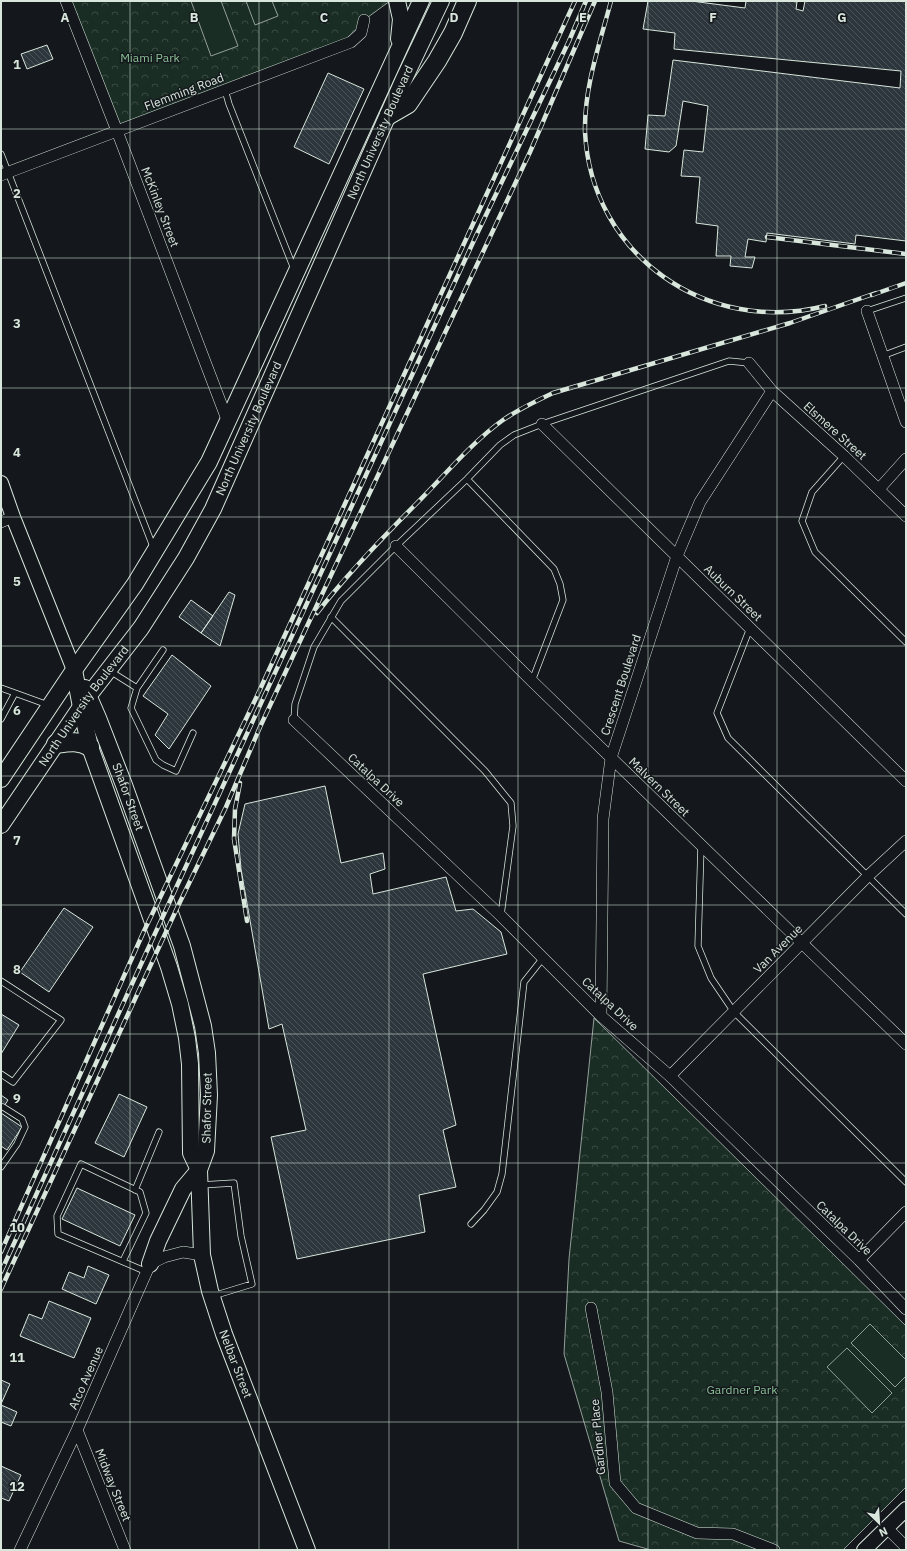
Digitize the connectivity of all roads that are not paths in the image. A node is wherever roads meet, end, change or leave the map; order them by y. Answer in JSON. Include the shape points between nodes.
{"nodes":[{"id":1,"x":66,"y":1,"type":"edge"},
{"id":2,"x":397,"y":1,"type":"edge"},
{"id":3,"x":421,"y":1,"type":"edge"},
{"id":4,"x":441,"y":1,"type":"edge"},
{"id":5,"x":467,"y":1,"type":"edge"},
{"id":6,"x":364,"y":20,"type":"dead end"},
{"id":7,"x":398,"y":53,"type":"junction"},
{"id":8,"x":225,"y":90,"type":"junction"},
{"id":9,"x":389,"y":115,"type":"junction"},
{"id":10,"x":117,"y":131,"type":"junction"},
{"id":11,"x":1,"y":154,"type":"edge"},
{"id":12,"x":4,"y":174,"type":"edge"},
{"id":13,"x":296,"y":273,"type":"junction"},
{"id":14,"x":906,"y":298,"type":"edge"},
{"id":15,"x":867,"y":311,"type":"joint"},
{"id":16,"x":906,"y":347,"type":"edge"},
{"id":17,"x":882,"y":356,"type":"junction"},
{"id":18,"x":749,"y":363,"type":"joint"},
{"id":19,"x":772,"y":391,"type":"junction"},
{"id":20,"x":228,"y":422,"type":"junction"},
{"id":21,"x":906,"y":422,"type":"edge"},
{"id":22,"x":542,"y":424,"type":"junction"},
{"id":23,"x":844,"y":456,"type":"junction"},
{"id":24,"x":906,"y":459,"type":"edge"},
{"id":25,"x":467,"y":479,"type":"junction"},
{"id":26,"x":1,"y":483,"type":"edge"},
{"id":27,"x":879,"y":489,"type":"junction"},
{"id":28,"x":906,"y":516,"type":"edge"},
{"id":29,"x":7,"y":520,"type":"edge"},
{"id":30,"x":396,"y":546,"type":"junction"},
{"id":31,"x":155,"y":553,"type":"junction"},
{"id":32,"x":677,"y":556,"type":"junction"},
{"id":33,"x":331,"y":618,"type":"junction"},
{"id":34,"x":750,"y":628,"type":"junction"},
{"id":35,"x":906,"y":642,"type":"edge"},
{"id":36,"x":163,"y":650,"type":"dead end"},
{"id":37,"x":74,"y":670,"type":"junction"},
{"id":38,"x":108,"y":670,"type":"junction"},
{"id":39,"x":532,"y":681,"type":"junction"},
{"id":40,"x":1,"y":688,"type":"edge"},
{"id":41,"x":137,"y":688,"type":"junction"},
{"id":42,"x":15,"y":693,"type":"junction"},
{"id":43,"x":85,"y":701,"type":"junction"},
{"id":44,"x":50,"y":706,"type":"junction"},
{"id":45,"x":1,"y":719,"type":"edge"},
{"id":46,"x":294,"y":720,"type":"joint"},
{"id":47,"x":193,"y":733,"type":"dead end"},
{"id":48,"x":56,"y":744,"type":"junction"},
{"id":49,"x":90,"y":747,"type":"junction"},
{"id":50,"x":611,"y":758,"type":"junction"},
{"id":51,"x":2,"y":774,"type":"edge"},
{"id":52,"x":906,"y":781,"type":"edge"},
{"id":53,"x":1,"y":825,"type":"edge"},
{"id":54,"x":906,"y":841,"type":"edge"},
{"id":55,"x":701,"y":846,"type":"junction"},
{"id":56,"x":868,"y":876,"type":"junction"},
{"id":57,"x":906,"y":914,"type":"edge"},
{"id":58,"x":500,"y":916,"type":"junction"},
{"id":59,"x":802,"y":944,"type":"junction"},
{"id":60,"x":543,"y":958,"type":"junction"},
{"id":61,"x":1,"y":981,"type":"edge"},
{"id":62,"x":734,"y":1012,"type":"junction"},
{"id":63,"x":601,"y":1016,"type":"junction"},
{"id":64,"x":906,"y":1044,"type":"edge"},
{"id":65,"x":1,"y":1074,"type":"edge"},
{"id":66,"x":670,"y":1076,"type":"junction"},
{"id":67,"x":3,"y":1107,"type":"dead end"},
{"id":68,"x":159,"y":1132,"type":"dead end"},
{"id":69,"x":1,"y":1167,"type":"edge"},
{"id":70,"x":199,"y":1177,"type":"junction"},
{"id":71,"x":906,"y":1182,"type":"edge"},
{"id":72,"x":135,"y":1190,"type":"junction"},
{"id":73,"x":906,"y":1212,"type":"edge"},
{"id":74,"x":471,"y":1224,"type":"dead end"},
{"id":75,"x":202,"y":1255,"type":"junction"},
{"id":76,"x":859,"y":1260,"type":"junction"},
{"id":77,"x":123,"y":1261,"type":"junction"},
{"id":78,"x":148,"y":1268,"type":"junction"},
{"id":79,"x":211,"y":1296,"type":"junction"},
{"id":80,"x":591,"y":1308,"type":"dead end"},
{"id":81,"x":906,"y":1309,"type":"edge"},
{"id":82,"x":77,"y":1430,"type":"junction"},
{"id":83,"x":906,"y":1509,"type":"edge"},
{"id":84,"x":887,"y":1528,"type":"junction"},
{"id":85,"x":906,"y":1547,"type":"edge"},
{"id":86,"x":20,"y":1550,"type":"edge"},
{"id":87,"x":125,"y":1550,"type":"edge"},
{"id":88,"x":307,"y":1550,"type":"edge"},
{"id":89,"x":774,"y":1550,"type":"edge"},
{"id":90,"x":864,"y":1550,"type":"edge"}],
"edges":[{"from":1,"to":10,"type":"street","name":"McKinley Street"},
{"from":2,"to":7,"type":"main road","via":[[401,19]]},
{"from":3,"to":7,"type":"main road","name":"North University Boulevard"},
{"from":4,"to":9,"type":"main road","name":"North University Boulevard"},
{"from":5,"to":9,"type":"main road","via":[[437,61],[408,104]]},
{"from":6,"to":8,"type":"street","name":"Flemming Road","via":[[361,33],[352,42]]},
{"from":7,"to":13,"type":"main road","name":"North University Boulevard"},
{"from":8,"to":10,"type":"street","name":"Flemming Road"},
{"from":8,"to":13,"type":"lane"},
{"from":9,"to":38,"type":"main road","name":"North University Boulevard","via":[[213,509],[186,558],[140,628]]},
{"from":10,"to":12,"type":"street","name":"Flemming Road"},
{"from":10,"to":20,"type":"street","name":"McKinley Street"},
{"from":11,"to":12,"type":"lane"},
{"from":12,"to":31,"type":"lane"},
{"from":13,"to":20,"type":"main road","name":"North University Boulevard"},
{"from":14,"to":15,"type":"lane"},
{"from":15,"to":17,"type":"street"},
{"from":16,"to":17,"type":"lane"},
{"from":17,"to":21,"type":"street"},
{"from":18,"to":19,"type":"street","name":"Elsmere Street"},
{"from":18,"to":22,"type":"lane","via":[[729,361]]},
{"from":19,"to":23,"type":"street","name":"Elsmere Street"},
{"from":19,"to":32,"type":"street","name":"Crescent Boulevard","via":[[700,502]]},
{"from":20,"to":31,"type":"main road","name":"North University Boulevard","via":[[210,462]]},
{"from":22,"to":25,"type":"lane","via":[[514,435],[500,445]]},
{"from":22,"to":32,"type":"street","name":"Auburn Street"},
{"from":23,"to":27,"type":"street","name":"Elsmere Street"},
{"from":23,"to":35,"type":"lane","via":[[812,492],[802,521],[815,552]]},
{"from":24,"to":27,"type":"street"},
{"from":25,"to":30,"type":"lane"},
{"from":25,"to":39,"type":"lane","via":[[554,570],[560,584],[563,600]]},
{"from":26,"to":29,"type":"street","name":"Shafor Street"},
{"from":27,"to":28,"type":"street","name":"Elsmere Street"},
{"from":29,"to":37,"type":"street","name":"Shafor Street"},
{"from":30,"to":33,"type":"lane","via":[[341,601]]},
{"from":30,"to":39,"type":"street","name":"Malvern Street"},
{"from":31,"to":37,"type":"main road","name":"North University Boulevard"},
{"from":32,"to":34,"type":"street","name":"Auburn Street"},
{"from":32,"to":50,"type":"street","name":"Crescent Boulevard"},
{"from":33,"to":46,"type":"lane","via":[[314,647],[295,704]]},
{"from":33,"to":58,"type":"lane","via":[[485,771],[510,803],[513,826]]},
{"from":34,"to":52,"type":"street","name":"Auburn Street"},
{"from":34,"to":56,"type":"lane","via":[[716,713],[728,738]]},
{"from":36,"to":41,"type":"lane"},
{"from":37,"to":43,"type":"main road","name":"Shafor Street"},
{"from":37,"to":44,"type":"main road","name":"North University Boulevard"},
{"from":38,"to":41,"type":"lane"},
{"from":38,"to":43,"type":"main road","name":"North University Boulevard"},
{"from":39,"to":50,"type":"street","name":"Malvern Street"},
{"from":40,"to":42,"type":"lane"},
{"from":41,"to":47,"type":"lane","via":[[131,708],[156,760],[176,771]]},
{"from":42,"to":44,"type":"lane"},
{"from":42,"to":45,"type":"lane"},
{"from":43,"to":48,"type":"main road","name":"North University Boulevard"},
{"from":43,"to":49,"type":"main road","name":"Shafor Street"},
{"from":43,"to":70,"type":"main road","name":"Shafor Street","via":[[124,784],[180,940],[203,1026],[209,1095],[206,1151]]},
{"from":44,"to":51,"type":"main road","name":"North University Boulevard"},
{"from":46,"to":58,"type":"street","name":"Catalpa Drive"},
{"from":48,"to":49,"type":"main road","via":[[72,741],[82,742]]},
{"from":48,"to":53,"type":"main road","name":"North University Boulevard"},
{"from":49,"to":70,"type":"main road","name":"Shafor Street","via":[[180,1004],[190,1064],[191,1153]]},
{"from":50,"to":55,"type":"street","name":"Malvern Street"},
{"from":50,"to":63,"type":"street","name":"Crescent Boulevard","via":[[603,819]]},
{"from":54,"to":56,"type":"street","name":"Van Avenue"},
{"from":55,"to":59,"type":"street","name":"Malvern Street"},
{"from":55,"to":62,"type":"lane","via":[[698,946],[711,978]]},
{"from":56,"to":57,"type":"lane"},
{"from":56,"to":59,"type":"street","name":"Van Avenue"},
{"from":58,"to":60,"type":"street","name":"Catalpa Drive"},
{"from":59,"to":62,"type":"street","name":"Van Avenue"},
{"from":59,"to":64,"type":"street","name":"Malvern Street"},
{"from":60,"to":63,"type":"street","name":"Catalpa Drive"},
{"from":60,"to":74,"type":"lane","via":[[524,982],[502,1174],[497,1192]]},
{"from":61,"to":65,"type":"lane","via":[[61,1020],[13,1082]]},
{"from":62,"to":66,"type":"street","name":"Van Avenue"},
{"from":62,"to":71,"type":"lane"},
{"from":63,"to":66,"type":"street","name":"Catalpa Drive"},
{"from":66,"to":76,"type":"street","name":"Catalpa Drive"},
{"from":67,"to":69,"type":"lane","via":[[22,1119],[25,1127]]},
{"from":68,"to":72,"type":"lane"},
{"from":70,"to":75,"type":"main road","name":"Nelbar Street"},
{"from":70,"to":78,"type":"main road","via":[[183,1190],[158,1240]]},
{"from":70,"to":79,"type":"lane","via":[[234,1183],[241,1236],[252,1284]]},
{"from":72,"to":77,"type":"lane","via":[[140,1192],[146,1213]]},
{"from":72,"to":77,"type":"lane","via":[[81,1164],[57,1216],[58,1234]]},
{"from":73,"to":76,"type":"street"},
{"from":75,"to":78,"type":"street","via":[[183,1252],[164,1258]]},
{"from":75,"to":79,"type":"main road","name":"Nelbar Street"},
{"from":76,"to":81,"type":"street","name":"Catalpa Drive"},
{"from":77,"to":78,"type":"lane"},
{"from":78,"to":82,"type":"street","name":"Atco Avenue"},
{"from":79,"to":88,"type":"main road","name":"Nelbar Street"},
{"from":80,"to":89,"type":"street","name":"Gardner Place","via":[[607,1392],[615,1483],[636,1508],[697,1533],[733,1534]]},
{"from":82,"to":86,"type":"street","name":"Atco Avenue"},
{"from":82,"to":87,"type":"street","name":"Midway Street"},
{"from":83,"to":84,"type":"street"},
{"from":84,"to":85,"type":"street"},
{"from":84,"to":90,"type":"street"}]}
